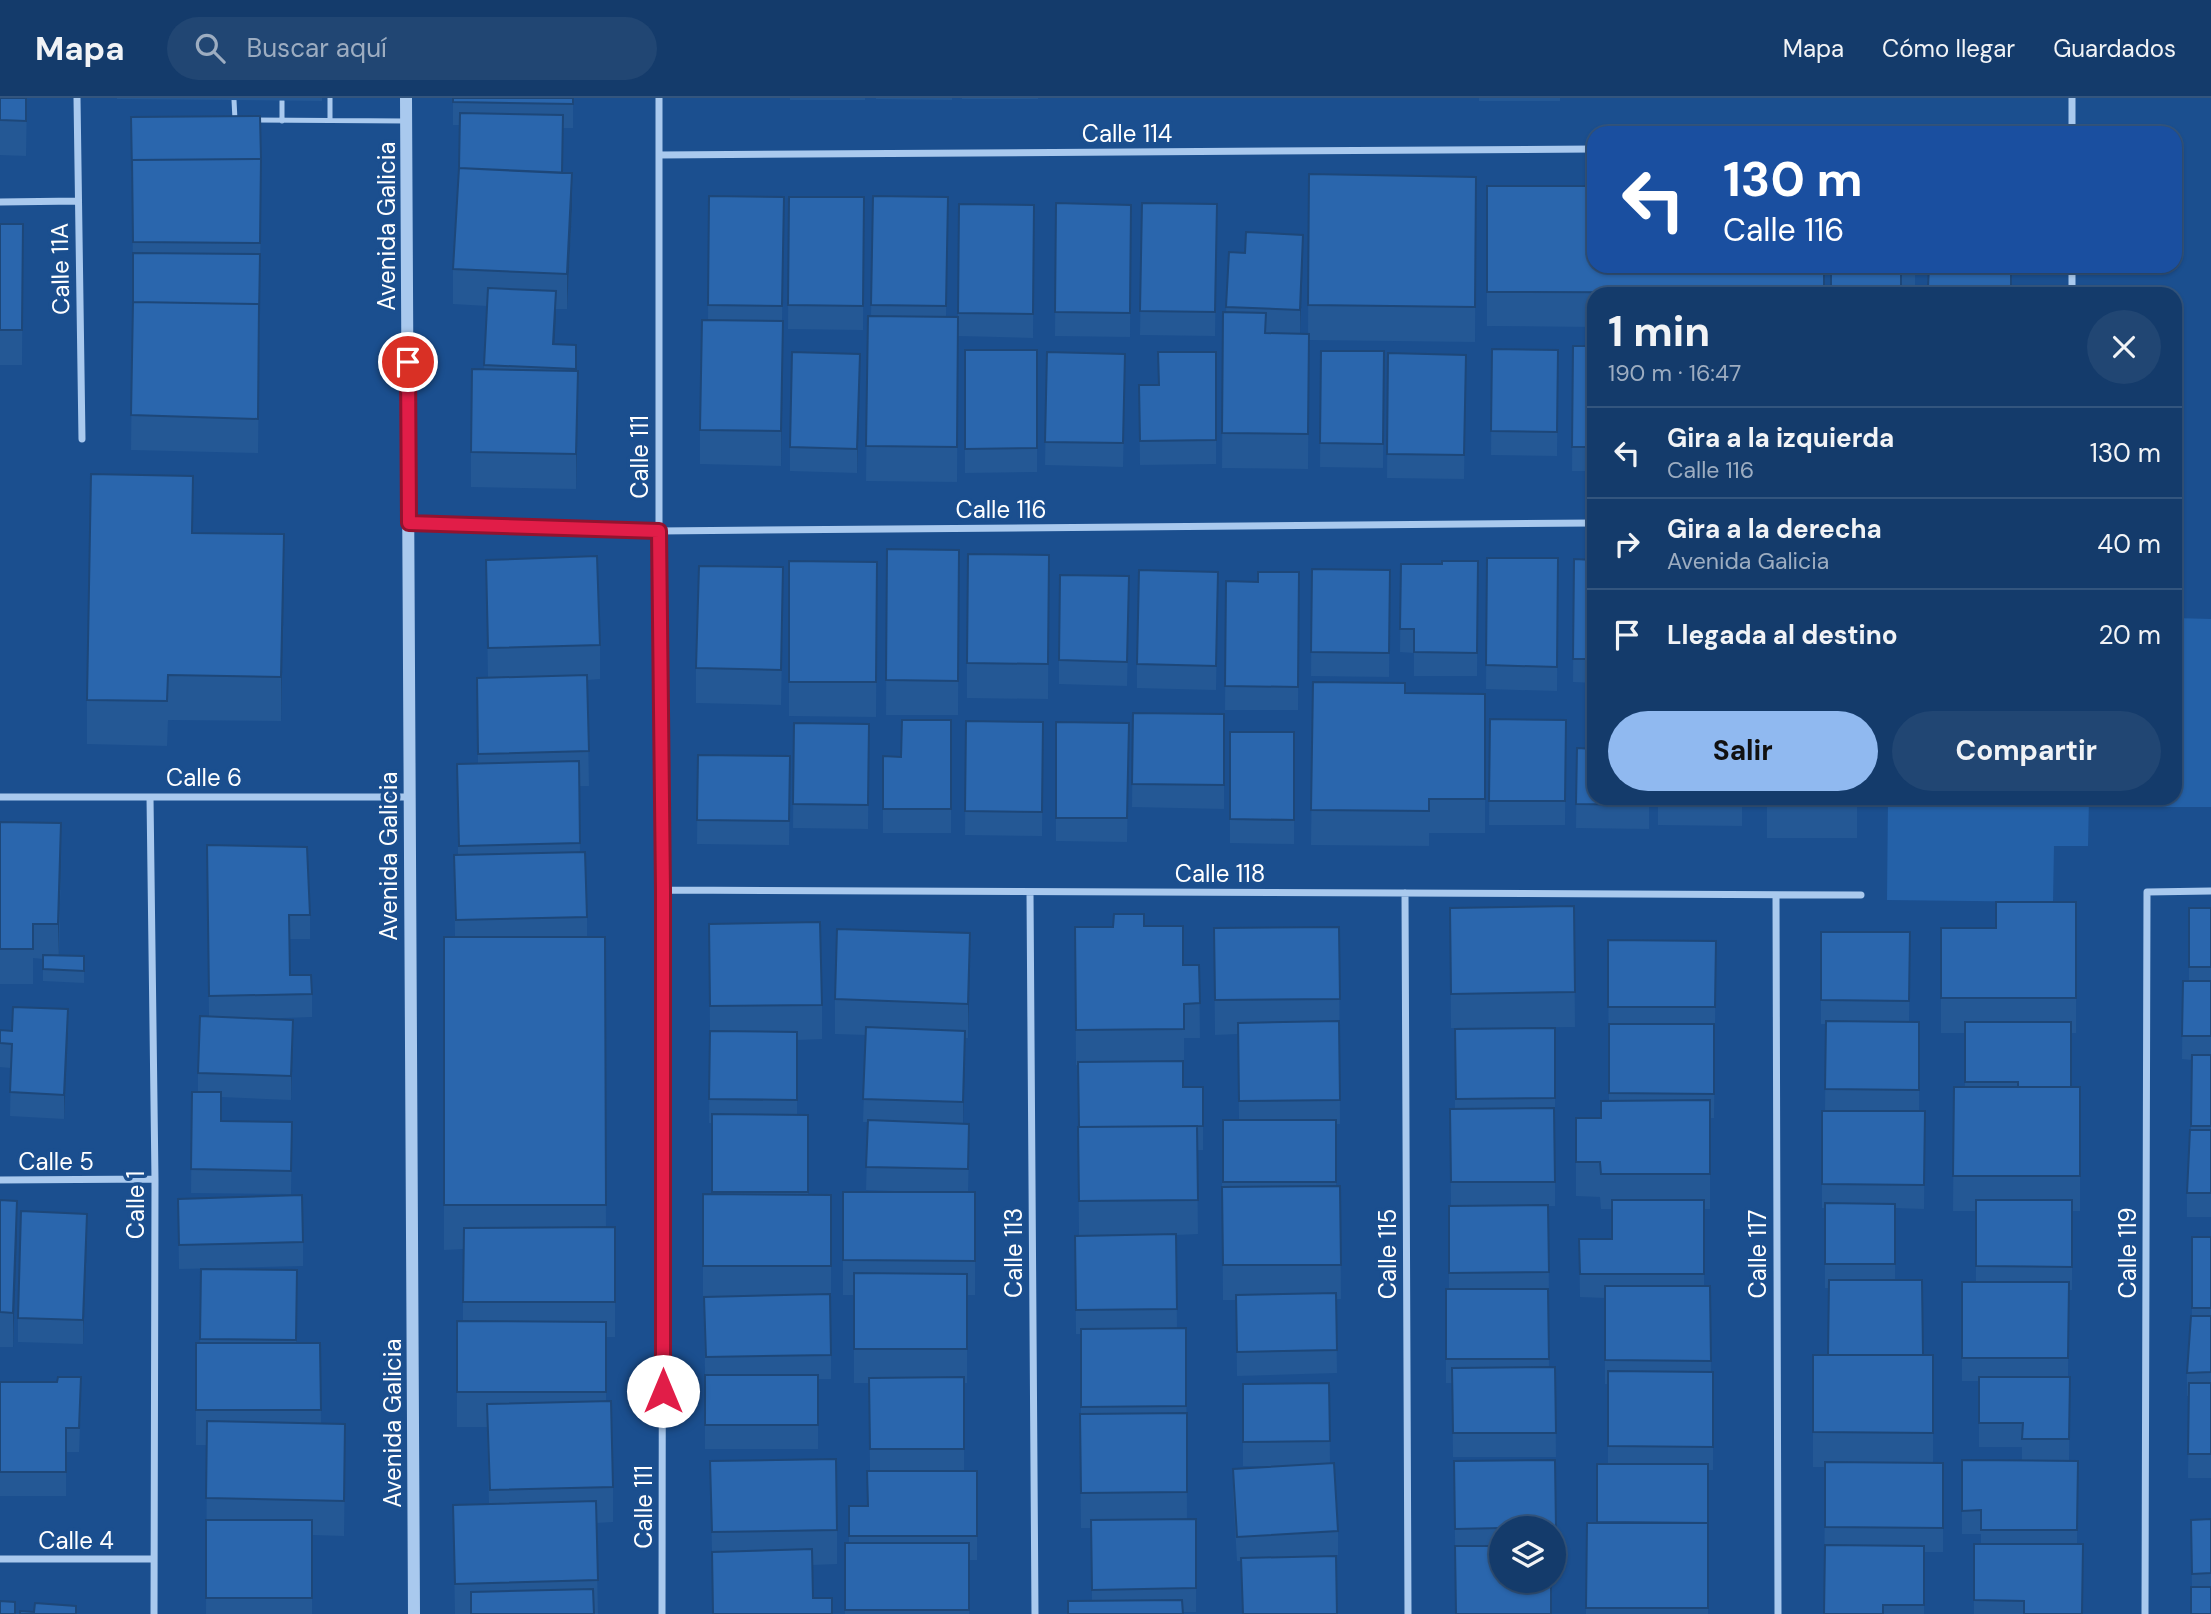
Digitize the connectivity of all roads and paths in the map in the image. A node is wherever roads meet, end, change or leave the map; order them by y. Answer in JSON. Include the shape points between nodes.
{"nodes":[{"id":1,"x":76,"y":98,"type":"edge"},
{"id":2,"x":330,"y":98,"type":"edge"},
{"id":3,"x":406,"y":98,"type":"edge"},
{"id":4,"x":659,"y":98,"type":"edge"},
{"id":5,"x":2073,"y":98,"type":"edge"},
{"id":6,"x":234,"y":100,"type":"dead end"},
{"id":7,"x":282,"y":101,"type":"dead end"},
{"id":8,"x":330,"y":120,"type":"junction"},
{"id":9,"x":282,"y":121,"type":"junction"},
{"id":10,"x":406,"y":121,"type":"junction"},
{"id":11,"x":2072,"y":126,"type":"edge"},
{"id":12,"x":1587,"y":149,"type":"edge"},
{"id":13,"x":659,"y":155,"type":"junction"},
{"id":14,"x":78,"y":201,"type":"junction"},
{"id":15,"x":0,"y":202,"type":"edge"},
{"id":16,"x":82,"y":439,"type":"dead end"},
{"id":17,"x":409,"y":523,"type":"junction"},
{"id":18,"x":1587,"y":523,"type":"edge"},
{"id":19,"x":659,"y":531,"type":"junction"},
{"id":20,"x":0,"y":797,"type":"edge"},
{"id":21,"x":150,"y":797,"type":"junction"},
{"id":22,"x":408,"y":797,"type":"junction"},
{"id":23,"x":663,"y":890,"type":"junction"},
{"id":24,"x":2211,"y":891,"type":"edge"},
{"id":25,"x":1030,"y":892,"type":"junction"},
{"id":26,"x":1405,"y":893,"type":"junction"},
{"id":27,"x":1776,"y":895,"type":"junction"},
{"id":28,"x":1861,"y":895,"type":"dead end"},
{"id":29,"x":155,"y":1179,"type":"junction"},
{"id":30,"x":0,"y":1181,"type":"edge"},
{"id":31,"x":0,"y":1559,"type":"edge"},
{"id":32,"x":153,"y":1559,"type":"junction"},
{"id":33,"x":154,"y":1614,"type":"edge"},
{"id":34,"x":414,"y":1614,"type":"edge"},
{"id":35,"x":663,"y":1614,"type":"edge"},
{"id":36,"x":1035,"y":1614,"type":"edge"},
{"id":37,"x":1408,"y":1614,"type":"edge"},
{"id":38,"x":1778,"y":1614,"type":"edge"},
{"id":39,"x":2145,"y":1614,"type":"edge"}],
"edges":[{"from":1,"to":14,"type":"street","name":"Calle 11A"},
{"from":2,"to":8,"type":"lane"},
{"from":3,"to":10,"type":"street","name":"Avenida Galicia"},
{"from":4,"to":13,"type":"street","name":"Calle 111"},
{"from":5,"to":11,"type":"street"},
{"from":6,"to":9,"type":"lane","via":[[234,120]]},
{"from":7,"to":9,"type":"lane"},
{"from":8,"to":9,"type":"lane"},
{"from":8,"to":10,"type":"lane"},
{"from":10,"to":17,"type":"street","name":"Avenida Galicia"},
{"from":12,"to":13,"type":"street","name":"Calle 114"},
{"from":13,"to":19,"type":"street","name":"Calle 111"},
{"from":14,"to":15,"type":"street"},
{"from":14,"to":16,"type":"street","name":"Calle 11A"},
{"from":17,"to":19,"type":"street","name":"Calle 116"},
{"from":17,"to":22,"type":"street","name":"Avenida Galicia"},
{"from":18,"to":19,"type":"street","name":"Calle 116"},
{"from":19,"to":23,"type":"street","name":"Calle 111"},
{"from":20,"to":21,"type":"street","name":"Calle 6"},
{"from":21,"to":22,"type":"street","name":"Calle 6"},
{"from":21,"to":29,"type":"street","name":"Calle 1"},
{"from":22,"to":34,"type":"street","name":"Avenida Galicia"},
{"from":23,"to":25,"type":"street","name":"Calle 118"},
{"from":23,"to":35,"type":"street","name":"Calle 111"},
{"from":24,"to":39,"type":"street","name":"Calle 119","via":[[2147,892]]},
{"from":25,"to":26,"type":"street","name":"Calle 118"},
{"from":25,"to":36,"type":"street","name":"Calle 113"},
{"from":26,"to":27,"type":"street","name":"Calle 118"},
{"from":26,"to":37,"type":"street","name":"Calle 115"},
{"from":27,"to":28,"type":"street","name":"Calle 118"},
{"from":27,"to":38,"type":"street","name":"Calle 117"},
{"from":29,"to":30,"type":"street","name":"Calle 5"},
{"from":29,"to":32,"type":"street","name":"Calle 1"},
{"from":31,"to":32,"type":"street","name":"Calle 4"},
{"from":32,"to":33,"type":"street","name":"Calle 1"}]}
